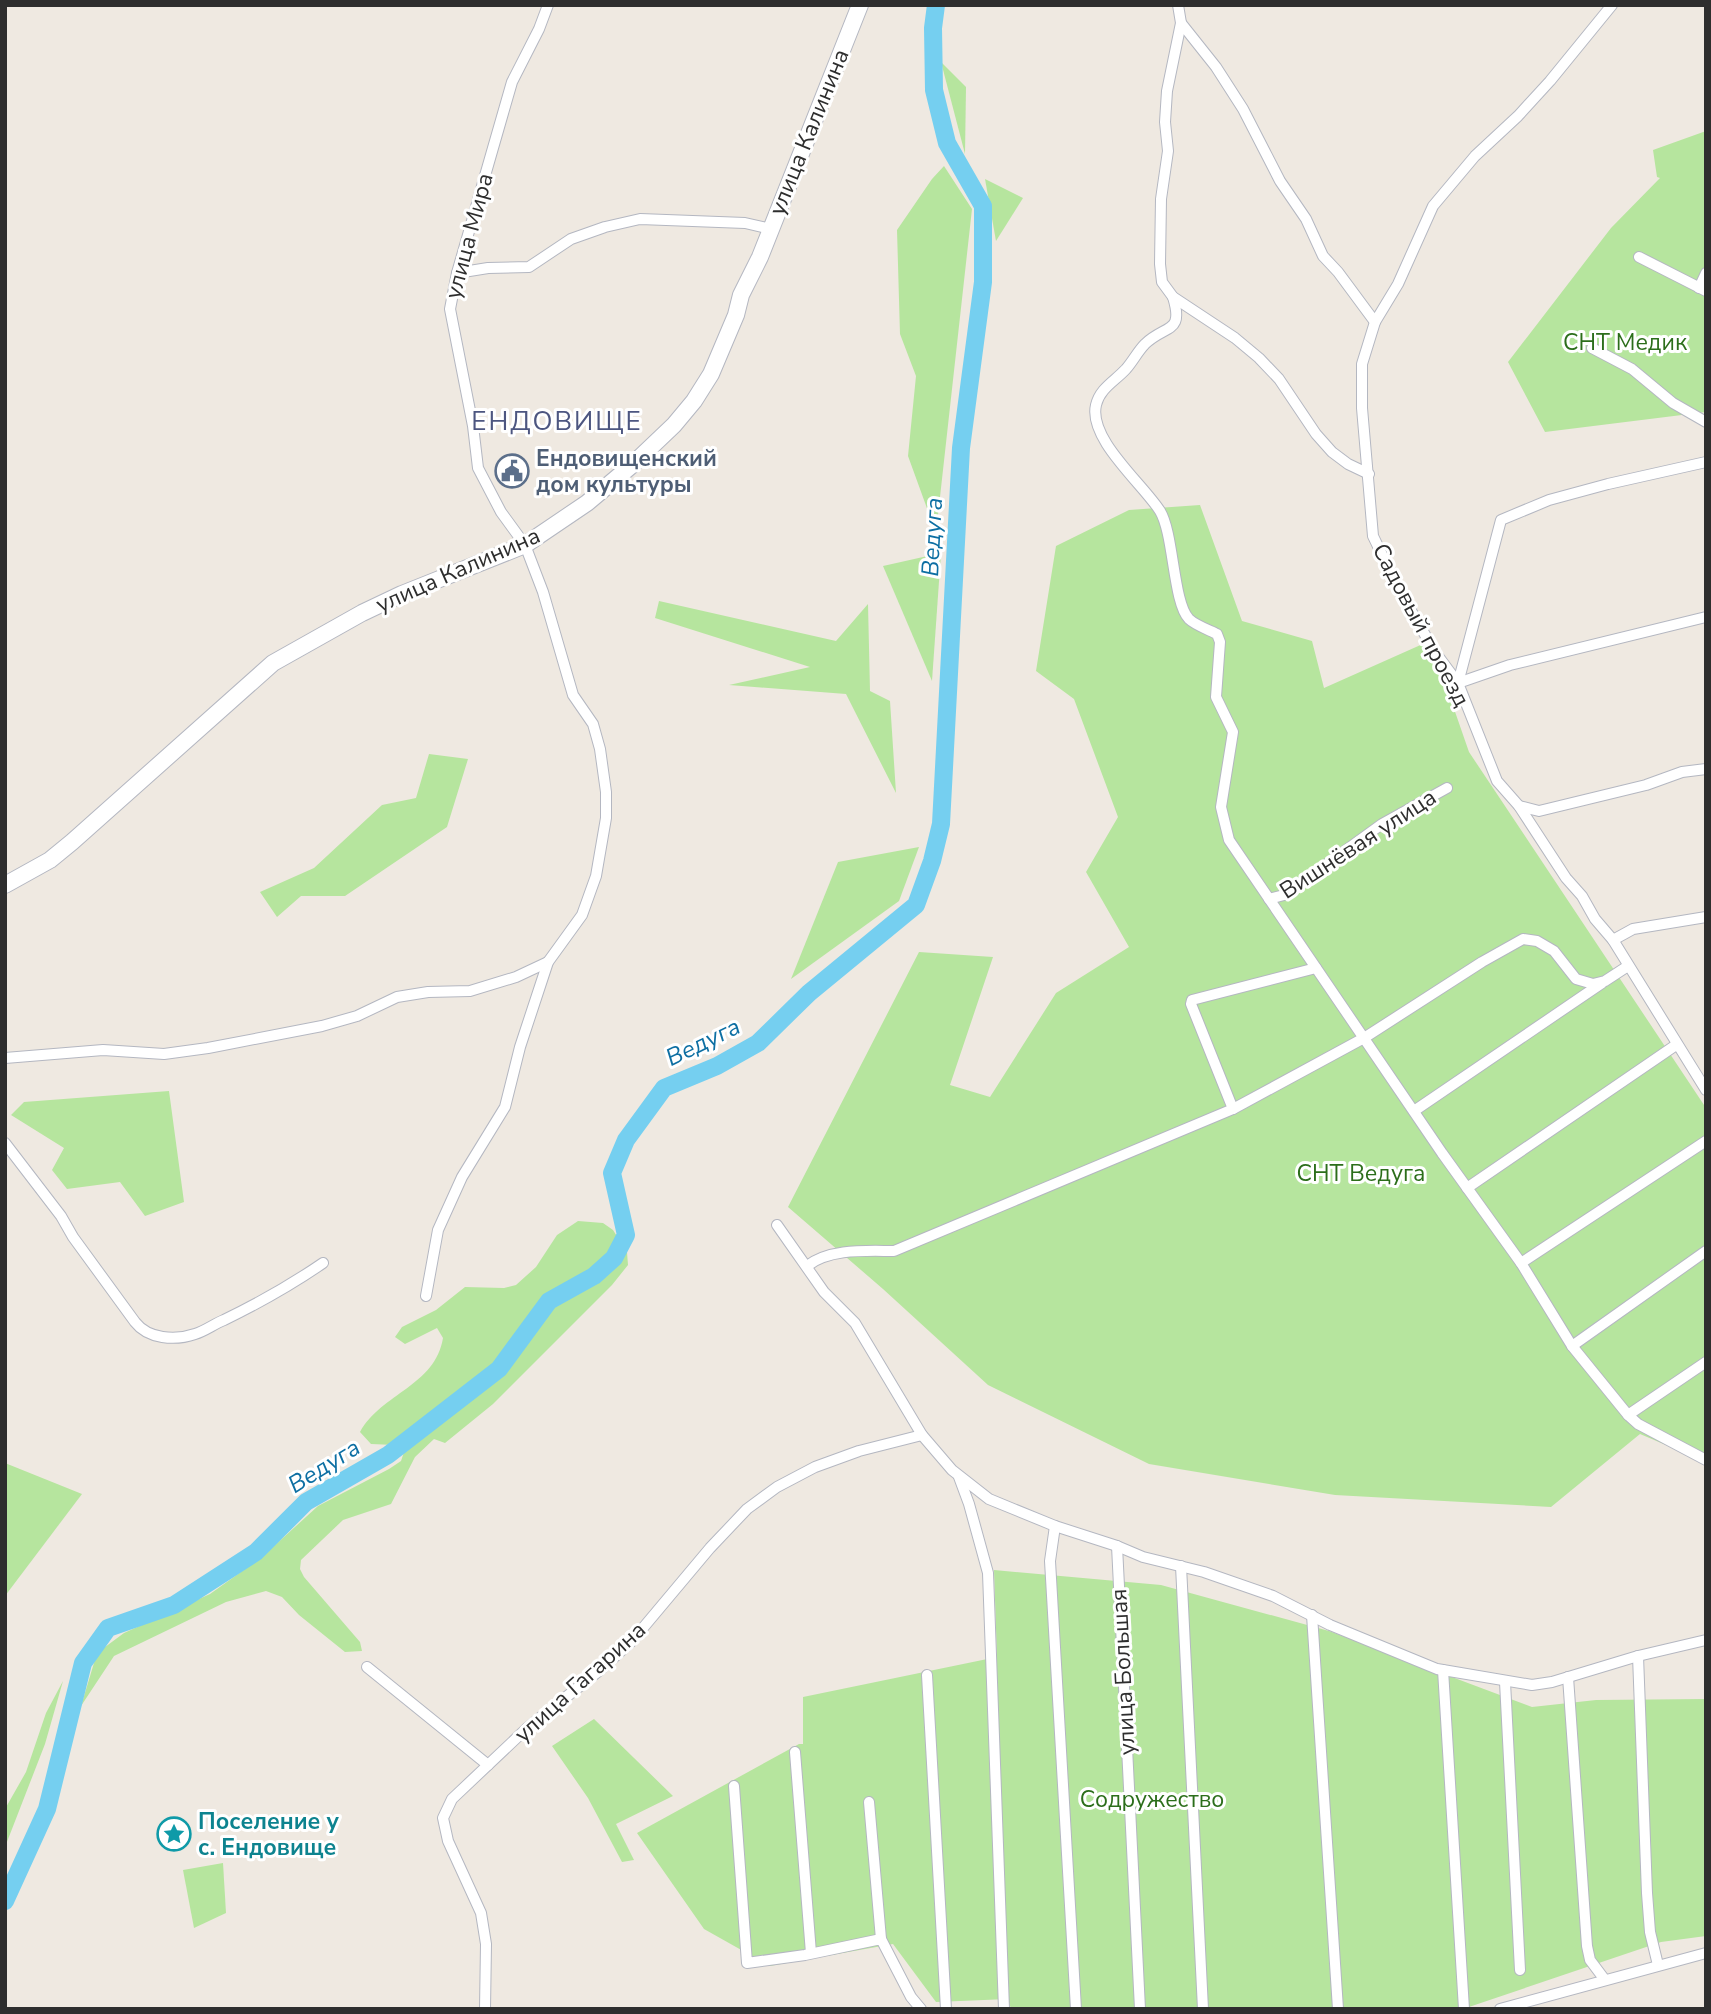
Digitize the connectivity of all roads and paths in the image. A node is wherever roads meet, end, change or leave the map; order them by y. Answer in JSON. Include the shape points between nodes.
{"nodes":[{"id":1,"x":548,"y":5,"type":"edge"},
{"id":2,"x":860,"y":5,"type":"edge"},
{"id":3,"x":1178,"y":5,"type":"edge"},
{"id":4,"x":1612,"y":5,"type":"edge"},
{"id":5,"x":1181,"y":23,"type":"junction"},
{"id":6,"x":771,"y":229,"type":"junction"},
{"id":7,"x":1639,"y":257,"type":"dead end"},
{"id":8,"x":457,"y":273,"type":"junction"},
{"id":9,"x":1706,"y":273,"type":"edge"},
{"id":10,"x":1702,"y":290,"type":"edge"},
{"id":11,"x":1173,"y":297,"type":"junction"},
{"id":12,"x":1375,"y":321,"type":"junction"},
{"id":13,"x":1592,"y":348,"type":"dead end"},
{"id":14,"x":1706,"y":422,"type":"edge"},
{"id":15,"x":1706,"y":462,"type":"edge"},
{"id":16,"x":1368,"y":474,"type":"junction"},
{"id":17,"x":526,"y":545,"type":"junction"},
{"id":18,"x":1706,"y":617,"type":"edge"},
{"id":19,"x":1458,"y":683,"type":"junction"},
{"id":20,"x":1706,"y":769,"type":"edge"},
{"id":21,"x":1447,"y":788,"type":"dead end"},
{"id":22,"x":1518,"y":806,"type":"junction"},
{"id":23,"x":5,"y":885,"type":"edge"},
{"id":24,"x":1269,"y":900,"type":"junction"},
{"id":25,"x":1706,"y":917,"type":"edge"},
{"id":26,"x":1613,"y":940,"type":"junction"},
{"id":27,"x":548,"y":962,"type":"junction"},
{"id":28,"x":1628,"y":966,"type":"junction"},
{"id":29,"x":1316,"y":968,"type":"junction"},
{"id":30,"x":1605,"y":981,"type":"junction"},
{"id":31,"x":1364,"y":1038,"type":"junction"},
{"id":32,"x":1676,"y":1045,"type":"junction"},
{"id":33,"x":5,"y":1058,"type":"edge"},
{"id":34,"x":1706,"y":1070,"type":"edge"},
{"id":35,"x":1693,"y":1072,"type":"junction"},
{"id":36,"x":1706,"y":1090,"type":"edge"},
{"id":37,"x":1233,"y":1109,"type":"junction"},
{"id":38,"x":1414,"y":1111,"type":"junction"},
{"id":39,"x":1706,"y":1141,"type":"edge"},
{"id":40,"x":5,"y":1143,"type":"edge"},
{"id":41,"x":1467,"y":1188,"type":"junction"},
{"id":42,"x":777,"y":1225,"type":"dead end"},
{"id":43,"x":1706,"y":1251,"type":"edge"},
{"id":44,"x":323,"y":1263,"type":"dead end"},
{"id":45,"x":1521,"y":1263,"type":"junction"},
{"id":46,"x":807,"y":1266,"type":"junction"},
{"id":47,"x":426,"y":1296,"type":"dead end"},
{"id":48,"x":1572,"y":1346,"type":"junction"},
{"id":49,"x":1706,"y":1362,"type":"edge"},
{"id":50,"x":1628,"y":1415,"type":"junction"},
{"id":51,"x":922,"y":1435,"type":"junction"},
{"id":52,"x":1706,"y":1460,"type":"edge"},
{"id":53,"x":958,"y":1475,"type":"junction"},
{"id":54,"x":1055,"y":1526,"type":"junction"},
{"id":55,"x":1117,"y":1546,"type":"junction"},
{"id":56,"x":1181,"y":1566,"type":"junction"},
{"id":57,"x":1312,"y":1615,"type":"junction"},
{"id":58,"x":1706,"y":1640,"type":"edge"},
{"id":59,"x":1638,"y":1656,"type":"junction"},
{"id":60,"x":367,"y":1667,"type":"dead end"},
{"id":61,"x":1443,"y":1670,"type":"junction"},
{"id":62,"x":927,"y":1675,"type":"dead end"},
{"id":63,"x":1568,"y":1677,"type":"junction"},
{"id":64,"x":1505,"y":1682,"type":"junction"},
{"id":65,"x":795,"y":1752,"type":"dead end"},
{"id":66,"x":488,"y":1765,"type":"junction"},
{"id":67,"x":734,"y":1786,"type":"dead end"},
{"id":68,"x":869,"y":1802,"type":"dead end"},
{"id":69,"x":881,"y":1939,"type":"junction"},
{"id":70,"x":811,"y":1953,"type":"junction"},
{"id":71,"x":1702,"y":1954,"type":"edge"},
{"id":72,"x":1658,"y":1965,"type":"junction"},
{"id":73,"x":1520,"y":1970,"type":"dead end"},
{"id":74,"x":1605,"y":1980,"type":"junction"},
{"id":75,"x":484,"y":2008,"type":"edge"},
{"id":76,"x":921,"y":2009,"type":"edge"},
{"id":77,"x":946,"y":2009,"type":"edge"},
{"id":78,"x":1004,"y":2009,"type":"edge"},
{"id":79,"x":1076,"y":2009,"type":"edge"},
{"id":80,"x":1140,"y":2009,"type":"edge"},
{"id":81,"x":1203,"y":2009,"type":"edge"},
{"id":82,"x":1338,"y":2009,"type":"edge"},
{"id":83,"x":1464,"y":2009,"type":"edge"},
{"id":84,"x":1500,"y":2009,"type":"edge"}],
"edges":[{"from":1,"to":8,"type":"street","name":"улица Мира","via":[[512,82]]},
{"from":2,"to":6,"type":"street","name":"улица Калинина"},
{"from":3,"to":5,"type":"street"},
{"from":4,"to":12,"type":"street","name":"Садовый проезд","via":[[1518,117],[1475,156],[1433,206],[1398,284]]},
{"from":5,"to":11,"type":"street","via":[[1167,90],[1168,151],[1161,199],[1162,282]]},
{"from":5,"to":12,"type":"street","via":[[1236,99],[1323,256]]},
{"from":6,"to":8,"type":"street","via":[[745,223],[640,219],[571,239],[529,267]]},
{"from":6,"to":17,"type":"street","name":"улица Калинина","via":[[711,374],[694,401],[632,465]]},
{"from":7,"to":10,"type":"street"},
{"from":8,"to":17,"type":"street","name":"улица Мира","via":[[450,309],[478,468],[501,512]]},
{"from":9,"to":10,"type":"street"},
{"from":11,"to":16,"type":"street","via":[[1259,358],[1332,452]]},
{"from":11,"to":24,"type":"street","via":[[1178,314],[1173,326],[1146,343],[1106,386],[1095,407],[1095,421],[1162,513],[1189,619],[1217,634],[1220,642],[1216,697],[1233,732],[1221,807],[1224,826]]},
{"from":12,"to":16,"type":"street","name":"Садовый проезд","via":[[1362,365]]},
{"from":13,"to":14,"type":"street","via":[[1632,369],[1673,403]]},
{"from":15,"to":19,"type":"street","via":[[1549,500],[1501,520]]},
{"from":16,"to":19,"type":"street","name":"Садовый проезд","via":[[1373,536],[1435,652]]},
{"from":17,"to":23,"type":"street","name":"улица Калинина","via":[[401,594],[273,663],[72,842]]},
{"from":17,"to":27,"type":"street","name":"улица Мира","via":[[573,695],[593,724],[606,792],[596,876],[582,915]]},
{"from":18,"to":19,"type":"street","via":[[1510,665]]},
{"from":19,"to":22,"type":"street","name":"Садовый проезд","via":[[1497,781]]},
{"from":20,"to":22,"type":"street","via":[[1539,811]]},
{"from":21,"to":24,"type":"street","name":"Вишнёвая улица","via":[[1382,824],[1284,895]]},
{"from":22,"to":26,"type":"street","name":"Садовый проезд"},
{"from":24,"to":29,"type":"street"},
{"from":25,"to":26,"type":"street","via":[[1633,929]]},
{"from":26,"to":28,"type":"street","name":"Садовый проезд"},
{"from":27,"to":33,"type":"street","via":[[470,991],[397,997],[358,1016],[322,1026],[208,1048],[164,1054],[103,1050]]},
{"from":27,"to":47,"type":"street","via":[[505,1107],[462,1177],[438,1230]]},
{"from":28,"to":30,"type":"street"},
{"from":28,"to":32,"type":"street","name":"Садовый проезд"},
{"from":29,"to":31,"type":"street"},
{"from":29,"to":37,"type":"street","via":[[1192,1000]]},
{"from":30,"to":31,"type":"street","via":[[1594,984],[1576,979],[1554,951],[1523,939]]},
{"from":30,"to":38,"type":"street"},
{"from":31,"to":37,"type":"street"},
{"from":31,"to":38,"type":"street"},
{"from":32,"to":35,"type":"street","name":"Садовый проезд"},
{"from":32,"to":41,"type":"street"},
{"from":34,"to":35,"type":"street"},
{"from":35,"to":36,"type":"street","name":"Садовый проезд"},
{"from":37,"to":46,"type":"street","via":[[894,1251],[817,1258]]},
{"from":38,"to":41,"type":"street"},
{"from":39,"to":45,"type":"street"},
{"from":40,"to":44,"type":"street","via":[[139,1328],[152,1335],[194,1335],[260,1303]]},
{"from":41,"to":45,"type":"street"},
{"from":42,"to":46,"type":"street"},
{"from":43,"to":48,"type":"street"},
{"from":45,"to":48,"type":"street"},
{"from":46,"to":51,"type":"street","via":[[824,1292],[855,1323]]},
{"from":48,"to":50,"type":"street"},
{"from":49,"to":50,"type":"street"},
{"from":50,"to":52,"type":"street"},
{"from":51,"to":53,"type":"street"},
{"from":51,"to":66,"type":"street","name":"улица Гагарина","via":[[815,1467],[747,1509],[632,1641]]},
{"from":53,"to":54,"type":"street","via":[[989,1499]]},
{"from":53,"to":78,"type":"street","via":[[988,1573]]},
{"from":54,"to":55,"type":"street"},
{"from":54,"to":79,"type":"street","via":[[1050,1561]]},
{"from":55,"to":56,"type":"street"},
{"from":55,"to":80,"type":"street","name":"улица Большая"},
{"from":56,"to":57,"type":"street","via":[[1273,1596]]},
{"from":56,"to":81,"type":"street"},
{"from":57,"to":61,"type":"street"},
{"from":57,"to":82,"type":"street"},
{"from":58,"to":59,"type":"street"},
{"from":59,"to":63,"type":"street"},
{"from":59,"to":72,"type":"street","via":[[1647,1894]]},
{"from":60,"to":66,"type":"street"},
{"from":61,"to":64,"type":"street"},
{"from":61,"to":83,"type":"street"},
{"from":62,"to":77,"type":"street"},
{"from":63,"to":64,"type":"street","via":[[1532,1685]]},
{"from":63,"to":74,"type":"street","via":[[1587,1946],[1590,1960]]},
{"from":64,"to":73,"type":"street"},
{"from":65,"to":70,"type":"street"},
{"from":66,"to":75,"type":"street","name":"улица Гагарина","via":[[452,1799],[443,1818],[448,1841],[481,1913],[486,1944]]},
{"from":67,"to":70,"type":"street","via":[[747,1963]]},
{"from":68,"to":69,"type":"street"},
{"from":69,"to":70,"type":"street"},
{"from":69,"to":76,"type":"street"},
{"from":71,"to":72,"type":"street"},
{"from":72,"to":74,"type":"street"},
{"from":74,"to":84,"type":"street"}]}
